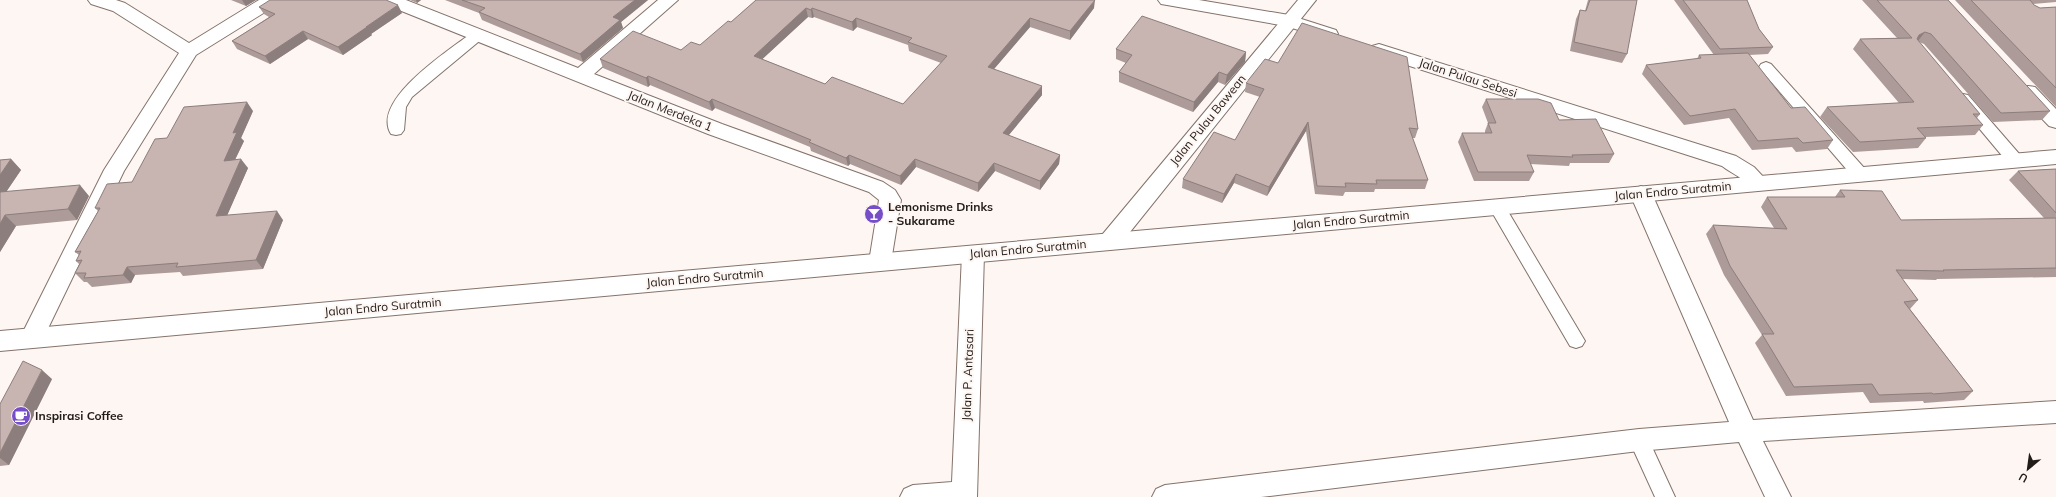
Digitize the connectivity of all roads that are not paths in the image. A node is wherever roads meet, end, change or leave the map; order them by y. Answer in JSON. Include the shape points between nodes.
{"nodes":[{"id":1,"x":97,"y":0,"type":"edge"},
{"id":2,"x":272,"y":0,"type":"edge"},
{"id":3,"x":390,"y":0,"type":"edge"},
{"id":4,"x":669,"y":0,"type":"edge"},
{"id":5,"x":1167,"y":0,"type":"edge"},
{"id":6,"x":1307,"y":0,"type":"edge"},
{"id":7,"x":1289,"y":21,"type":"junction"},
{"id":8,"x":478,"y":35,"type":"junction"},
{"id":9,"x":1342,"y":38,"type":"edge"},
{"id":10,"x":1365,"y":45,"type":"edge"},
{"id":11,"x":189,"y":51,"type":"junction"},
{"id":12,"x":1766,"y":67,"type":"dead end"},
{"id":13,"x":580,"y":76,"type":"junction"},
{"id":14,"x":2017,"y":81,"type":"edge"},
{"id":15,"x":1954,"y":89,"type":"edge"},
{"id":16,"x":2056,"y":121,"type":"edge"},
{"id":17,"x":396,"y":130,"type":"dead end"},
{"id":18,"x":2056,"y":157,"type":"edge"},
{"id":19,"x":2015,"y":160,"type":"junction"},
{"id":20,"x":1860,"y":174,"type":"junction"},
{"id":21,"x":1759,"y":183,"type":"junction"},
{"id":22,"x":1641,"y":194,"type":"junction"},
{"id":23,"x":1496,"y":207,"type":"junction"},
{"id":24,"x":1110,"y":241,"type":"junction"},
{"id":25,"x":973,"y":254,"type":"junction"},
{"id":26,"x":880,"y":262,"type":"junction"},
{"id":27,"x":32,"y":338,"type":"junction"},
{"id":28,"x":0,"y":341,"type":"edge"},
{"id":29,"x":1576,"y":341,"type":"dead end"},
{"id":30,"x":2056,"y":412,"type":"edge"},
{"id":31,"x":1746,"y":431,"type":"junction"},
{"id":32,"x":1640,"y":440,"type":"junction"},
{"id":33,"x":964,"y":495,"type":"edge"},
{"id":34,"x":913,"y":497,"type":"edge"},
{"id":35,"x":1165,"y":497,"type":"edge"},
{"id":36,"x":1665,"y":497,"type":"edge"},
{"id":37,"x":1778,"y":497,"type":"edge"}],
"edges":[{"from":1,"to":11,"type":"street","via":[[119,8]]},
{"from":2,"to":11,"type":"street"},
{"from":3,"to":8,"type":"street","name":"Jalan Merdeka 1"},
{"from":4,"to":13,"type":"street"},
{"from":5,"to":7,"type":"street"},
{"from":6,"to":7,"type":"street","name":"Jalan Pulau Bawean"},
{"from":7,"to":9,"type":"street"},
{"from":7,"to":24,"type":"street","name":"Jalan Pulau Bawean"},
{"from":8,"to":13,"type":"street","name":"Jalan Merdeka 1"},
{"from":8,"to":17,"type":"lane","via":[[402,97],[396,111]]},
{"from":10,"to":21,"type":"street","name":"Jalan Pulau Sebesi","via":[[1728,162],[1747,172]]},
{"from":11,"to":27,"type":"street","via":[[114,170]]},
{"from":12,"to":20,"type":"lane"},
{"from":13,"to":26,"type":"street","name":"Jalan Merdeka 1","via":[[883,191],[888,195],[890,206]]},
{"from":14,"to":16,"type":"street"},
{"from":15,"to":19,"type":"lane"},
{"from":18,"to":19,"type":"street","name":"Jalan Endro Suratmin"},
{"from":19,"to":20,"type":"street","name":"Jalan Endro Suratmin"},
{"from":20,"to":21,"type":"street","name":"Jalan Endro Suratmin"},
{"from":21,"to":22,"type":"street","name":"Jalan Endro Suratmin"},
{"from":22,"to":23,"type":"street","name":"Jalan Endro Suratmin"},
{"from":22,"to":31,"type":"street"},
{"from":23,"to":24,"type":"street","name":"Jalan Endro Suratmin"},
{"from":23,"to":29,"type":"lane"},
{"from":24,"to":25,"type":"street","name":"Jalan Endro Suratmin"},
{"from":25,"to":26,"type":"street","name":"Jalan Endro Suratmin"},
{"from":25,"to":33,"type":"street","name":"Jalan P. Antasari"},
{"from":26,"to":27,"type":"street","name":"Jalan Endro Suratmin"},
{"from":27,"to":28,"type":"street","name":"Jalan Endro Suratmin"},
{"from":30,"to":31,"type":"street"},
{"from":31,"to":32,"type":"street"},
{"from":31,"to":37,"type":"street"},
{"from":32,"to":35,"type":"street"},
{"from":32,"to":36,"type":"lane"},
{"from":33,"to":34,"type":"street"}]}
